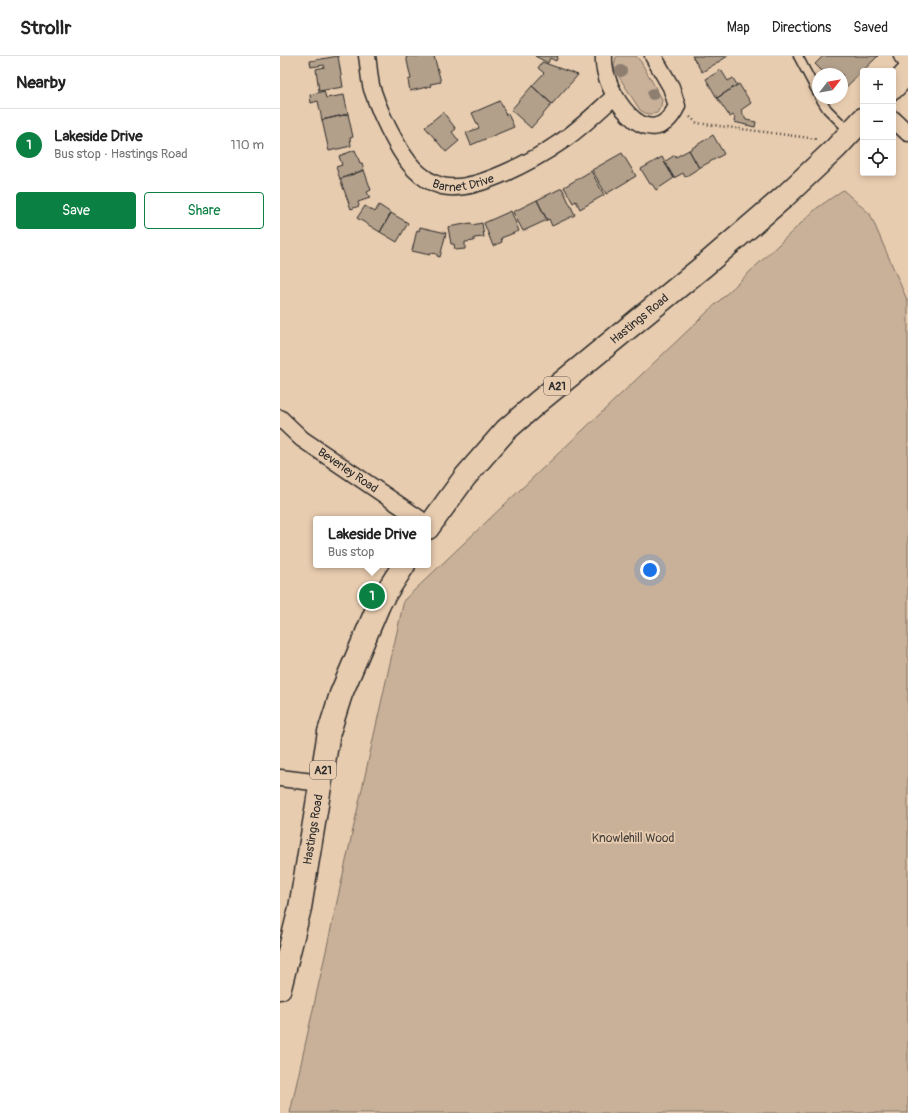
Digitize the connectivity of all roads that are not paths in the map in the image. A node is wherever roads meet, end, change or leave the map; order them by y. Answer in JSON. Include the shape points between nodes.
{"nodes":[{"id":1,"x":367,"y":56,"type":"edge"},
{"id":2,"x":604,"y":56,"type":"edge"},
{"id":3,"x":653,"y":56,"type":"edge"},
{"id":4,"x":798,"y":56,"type":"edge"},
{"id":5,"x":902,"y":56,"type":"edge"},
{"id":6,"x":908,"y":63,"type":"edge"},
{"id":7,"x":908,"y":72,"type":"edge"},
{"id":8,"x":812,"y":83,"type":"edge"},
{"id":9,"x":896,"y":85,"type":"edge"},
{"id":10,"x":615,"y":96,"type":"junction"},
{"id":11,"x":824,"y":104,"type":"edge"},
{"id":12,"x":896,"y":122,"type":"edge"},
{"id":13,"x":908,"y":132,"type":"edge"},
{"id":14,"x":850,"y":133,"type":"edge"},
{"id":15,"x":280,"y":418,"type":"edge"},
{"id":16,"x":414,"y":516,"type":"edge"},
{"id":17,"x":431,"y":518,"type":"edge"},
{"id":18,"x":402,"y":568,"type":"edge"},
{"id":19,"x":280,"y":778,"type":"edge"},
{"id":20,"x":321,"y":783,"type":"junction"},
{"id":21,"x":280,"y":988,"type":"edge"}],
"edges":[{"from":1,"to":10,"type":"street","name":"Barnet Drive","via":[[372,88],[397,144],[419,174],[443,186],[475,184],[520,165],[563,141]]},
{"from":2,"to":10,"type":"street","via":[[607,78]]},
{"from":3,"to":10,"type":"street","via":[[670,86],[677,106],[672,117],[656,127],[643,126],[633,119]]},
{"from":4,"to":8,"type":"lane"},
{"from":5,"to":6,"type":"street"},
{"from":7,"to":9,"type":"main road"},
{"from":11,"to":14,"type":"lane"},
{"from":12,"to":13,"type":"street"},
{"from":14,"to":17,"type":"main road","name":"Hastings Road","number":"A21","via":[[778,202],[506,430]]},
{"from":15,"to":16,"type":"street","name":"Beverley Road","via":[[302,439]]},
{"from":18,"to":20,"type":"main road","name":"Hastings Road","number":"A21","via":[[380,602],[341,694],[329,732]]},
{"from":19,"to":20,"type":"street"},
{"from":20,"to":21,"type":"main road","name":"Hastings Road","number":"A21","via":[[300,908]]}]}
